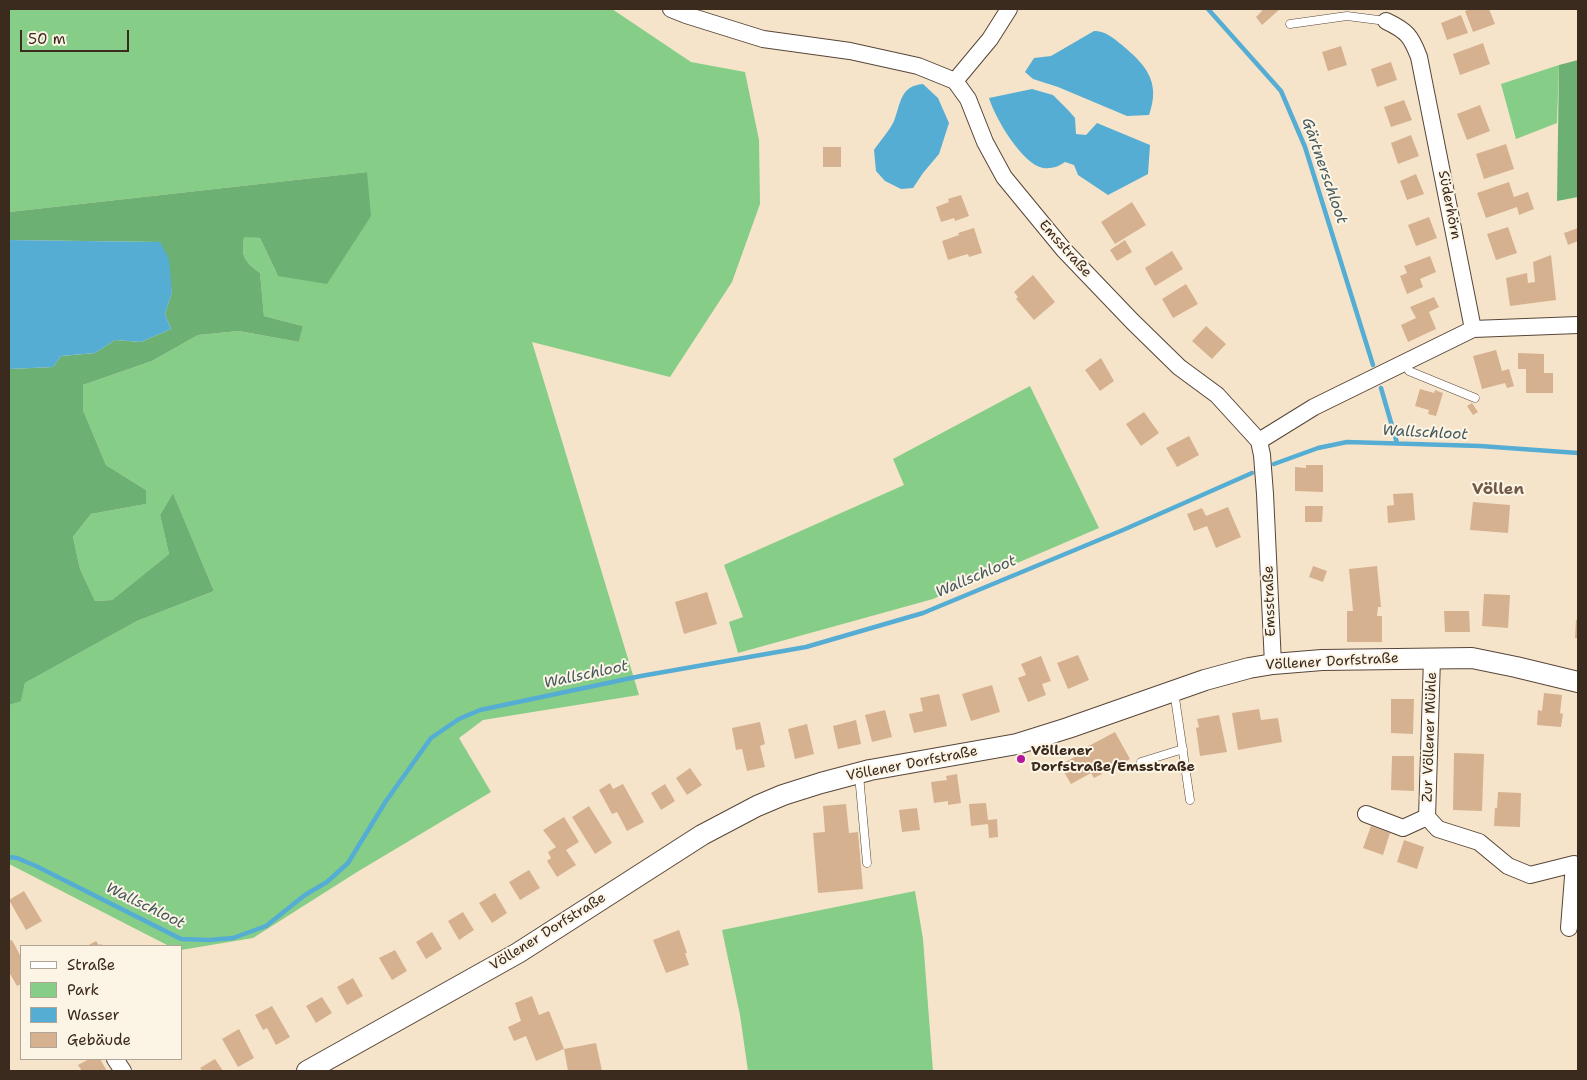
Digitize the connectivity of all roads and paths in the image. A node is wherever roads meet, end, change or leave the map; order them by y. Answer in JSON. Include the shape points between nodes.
{"nodes":[{"id":1,"x":671,"y":9,"type":"edge"},
{"id":2,"x":1009,"y":9,"type":"edge"},
{"id":3,"x":1386,"y":21,"type":"joint"},
{"id":4,"x":1290,"y":24,"type":"dead end"},
{"id":5,"x":955,"y":81,"type":"junction"},
{"id":6,"x":1578,"y":325,"type":"edge"},
{"id":7,"x":1473,"y":329,"type":"junction"},
{"id":8,"x":1404,"y":362,"type":"junction"},
{"id":9,"x":1475,"y":398,"type":"dead end"},
{"id":10,"x":1259,"y":441,"type":"junction"},
{"id":11,"x":1432,"y":658,"type":"junction"},
{"id":12,"x":1273,"y":664,"type":"junction"},
{"id":13,"x":1578,"y":682,"type":"edge"},
{"id":14,"x":1174,"y":691,"type":"junction"},
{"id":15,"x":1183,"y":749,"type":"junction"},
{"id":16,"x":1141,"y":762,"type":"dead end"},
{"id":17,"x":859,"y":773,"type":"junction"},
{"id":18,"x":1190,"y":800,"type":"dead end"},
{"id":19,"x":1366,"y":814,"type":"dead end"},
{"id":20,"x":1427,"y":817,"type":"junction"},
{"id":21,"x":867,"y":863,"type":"dead end"},
{"id":22,"x":1569,"y":928,"type":"dead end"},
{"id":23,"x":116,"y":1060,"type":"edge"},
{"id":24,"x":123,"y":1071,"type":"edge"},
{"id":25,"x":306,"y":1071,"type":"edge"}],
"edges":[{"from":1,"to":5,"type":"street","via":[[763,39],[850,51],[918,66]]},
{"from":2,"to":5,"type":"street","via":[[990,39]]},
{"from":3,"to":4,"type":"lane","via":[[1347,16]]},
{"from":3,"to":7,"type":"street","name":"Süderhörn","via":[[1412,40],[1419,57]]},
{"from":5,"to":10,"type":"street","name":"Emsstraße","via":[[968,99],[1004,178],[1064,250],[1179,367],[1217,395]]},
{"from":6,"to":7,"type":"street"},
{"from":7,"to":8,"type":"street"},
{"from":8,"to":9,"type":"lane","via":[[1409,370]]},
{"from":8,"to":10,"type":"street","via":[[1314,407]]},
{"from":10,"to":12,"type":"street","name":"Emsstraße","via":[[1265,494]]},
{"from":11,"to":12,"type":"street","name":"Völlener Dorfstraße"},
{"from":11,"to":13,"type":"street","name":"Völlener Dorfstraße","via":[[1472,658]]},
{"from":11,"to":20,"type":"street","name":"Zur Völlener Mühle"},
{"from":12,"to":14,"type":"street","name":"Völlener Dorfstraße","via":[[1230,673]]},
{"from":14,"to":15,"type":"lane"},
{"from":14,"to":17,"type":"street","name":"Völlener Dorfstraße","via":[[1017,744]]},
{"from":15,"to":16,"type":"lane"},
{"from":15,"to":18,"type":"lane"},
{"from":17,"to":21,"type":"lane"},
{"from":17,"to":25,"type":"street","name":"Völlener Dorfstraße","via":[[784,795],[722,823],[518,953]]},
{"from":19,"to":20,"type":"street","name":"Zur Völlener Mühle","via":[[1403,828]]},
{"from":20,"to":22,"type":"street","name":"Zur Völlener Mühle","via":[[1438,829],[1479,842],[1508,866],[1530,875],[1574,864]]},
{"from":23,"to":24,"type":"street"}]}
